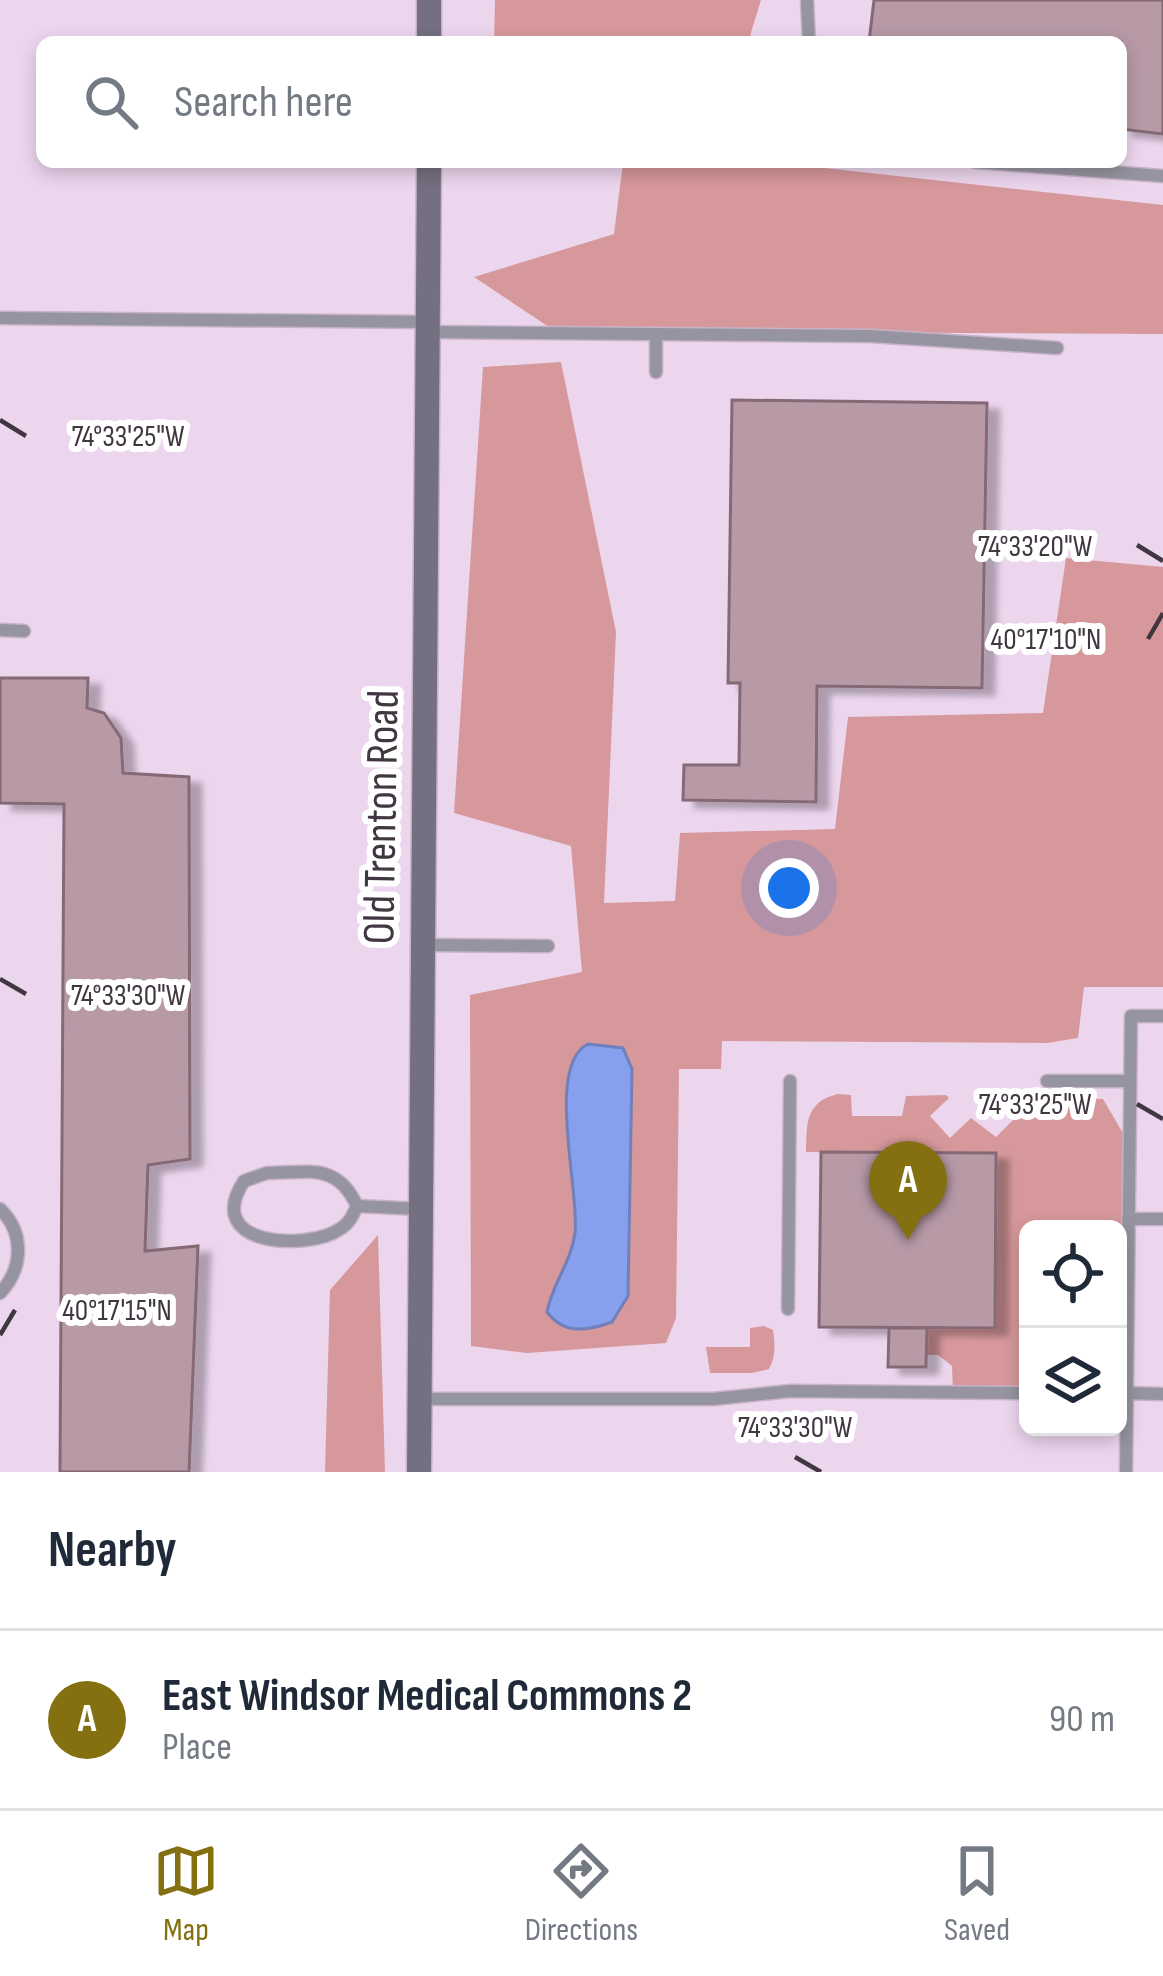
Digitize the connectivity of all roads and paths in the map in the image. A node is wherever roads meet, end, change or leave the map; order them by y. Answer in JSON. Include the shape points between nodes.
{"nodes":[{"id":1,"x":429,"y":0,"type":"edge"},
{"id":2,"x":807,"y":0,"type":"edge"},
{"id":3,"x":429,"y":36,"type":"edge"},
{"id":4,"x":809,"y":36,"type":"edge"},
{"id":5,"x":429,"y":168,"type":"edge"},
{"id":6,"x":1056,"y":168,"type":"edge"},
{"id":7,"x":1163,"y":176,"type":"edge"},
{"id":8,"x":0,"y":318,"type":"edge"},
{"id":9,"x":428,"y":327,"type":"junction"},
{"id":10,"x":656,"y":335,"type":"junction"},
{"id":11,"x":1057,"y":348,"type":"dead end"},
{"id":12,"x":656,"y":372,"type":"dead end"},
{"id":13,"x":0,"y":630,"type":"edge"},
{"id":14,"x":23,"y":631,"type":"dead end"},
{"id":15,"x":423,"y":945,"type":"junction"},
{"id":16,"x":548,"y":946,"type":"dead end"},
{"id":17,"x":1163,"y":1016,"type":"edge"},
{"id":18,"x":790,"y":1081,"type":"dead end"},
{"id":19,"x":1047,"y":1081,"type":"dead end"},
{"id":20,"x":1130,"y":1081,"type":"junction"},
{"id":21,"x":357,"y":1206,"type":"junction"},
{"id":22,"x":0,"y":1209,"type":"edge"},
{"id":23,"x":420,"y":1209,"type":"junction"},
{"id":24,"x":1128,"y":1219,"type":"junction"},
{"id":25,"x":1163,"y":1219,"type":"edge"},
{"id":26,"x":0,"y":1293,"type":"edge"},
{"id":27,"x":788,"y":1309,"type":"dead end"},
{"id":28,"x":1124,"y":1328,"type":"edge"},
{"id":29,"x":1019,"y":1393,"type":"edge"},
{"id":30,"x":1127,"y":1393,"type":"edge"},
{"id":31,"x":1163,"y":1394,"type":"edge"},
{"id":32,"x":418,"y":1399,"type":"junction"},
{"id":33,"x":1124,"y":1436,"type":"edge"},
{"id":34,"x":419,"y":1472,"type":"edge"},
{"id":35,"x":1126,"y":1472,"type":"edge"}],
"edges":[{"from":1,"to":3,"type":"main road"},
{"from":2,"to":4,"type":"lane"},
{"from":5,"to":9,"type":"main road","name":"Old Trenton Road"},
{"from":6,"to":7,"type":"lane"},
{"from":8,"to":9,"type":"lane"},
{"from":9,"to":10,"type":"lane"},
{"from":9,"to":15,"type":"main road","name":"Old Trenton Road"},
{"from":10,"to":11,"type":"lane","via":[[871,335]]},
{"from":10,"to":12,"type":"lane"},
{"from":13,"to":14,"type":"lane"},
{"from":15,"to":16,"type":"lane"},
{"from":15,"to":23,"type":"main road","name":"Old Trenton Road"},
{"from":17,"to":20,"type":"lane","via":[[1131,1016]]},
{"from":18,"to":27,"type":"lane"},
{"from":19,"to":20,"type":"lane"},
{"from":20,"to":24,"type":"lane"},
{"from":21,"to":21,"type":"lane","via":[[328,1173],[267,1173],[244,1181],[234,1207],[247,1232],[270,1239],[328,1235]]},
{"from":21,"to":23,"type":"lane"},
{"from":22,"to":26,"type":"lane","via":[[19,1253]]},
{"from":23,"to":32,"type":"main road","name":"Old Trenton Road"},
{"from":24,"to":25,"type":"lane"},
{"from":24,"to":28,"type":"lane"},
{"from":29,"to":32,"type":"lane"},
{"from":30,"to":31,"type":"lane"},
{"from":32,"to":34,"type":"main road","name":"Old Trenton Road"},
{"from":33,"to":35,"type":"lane"}]}
